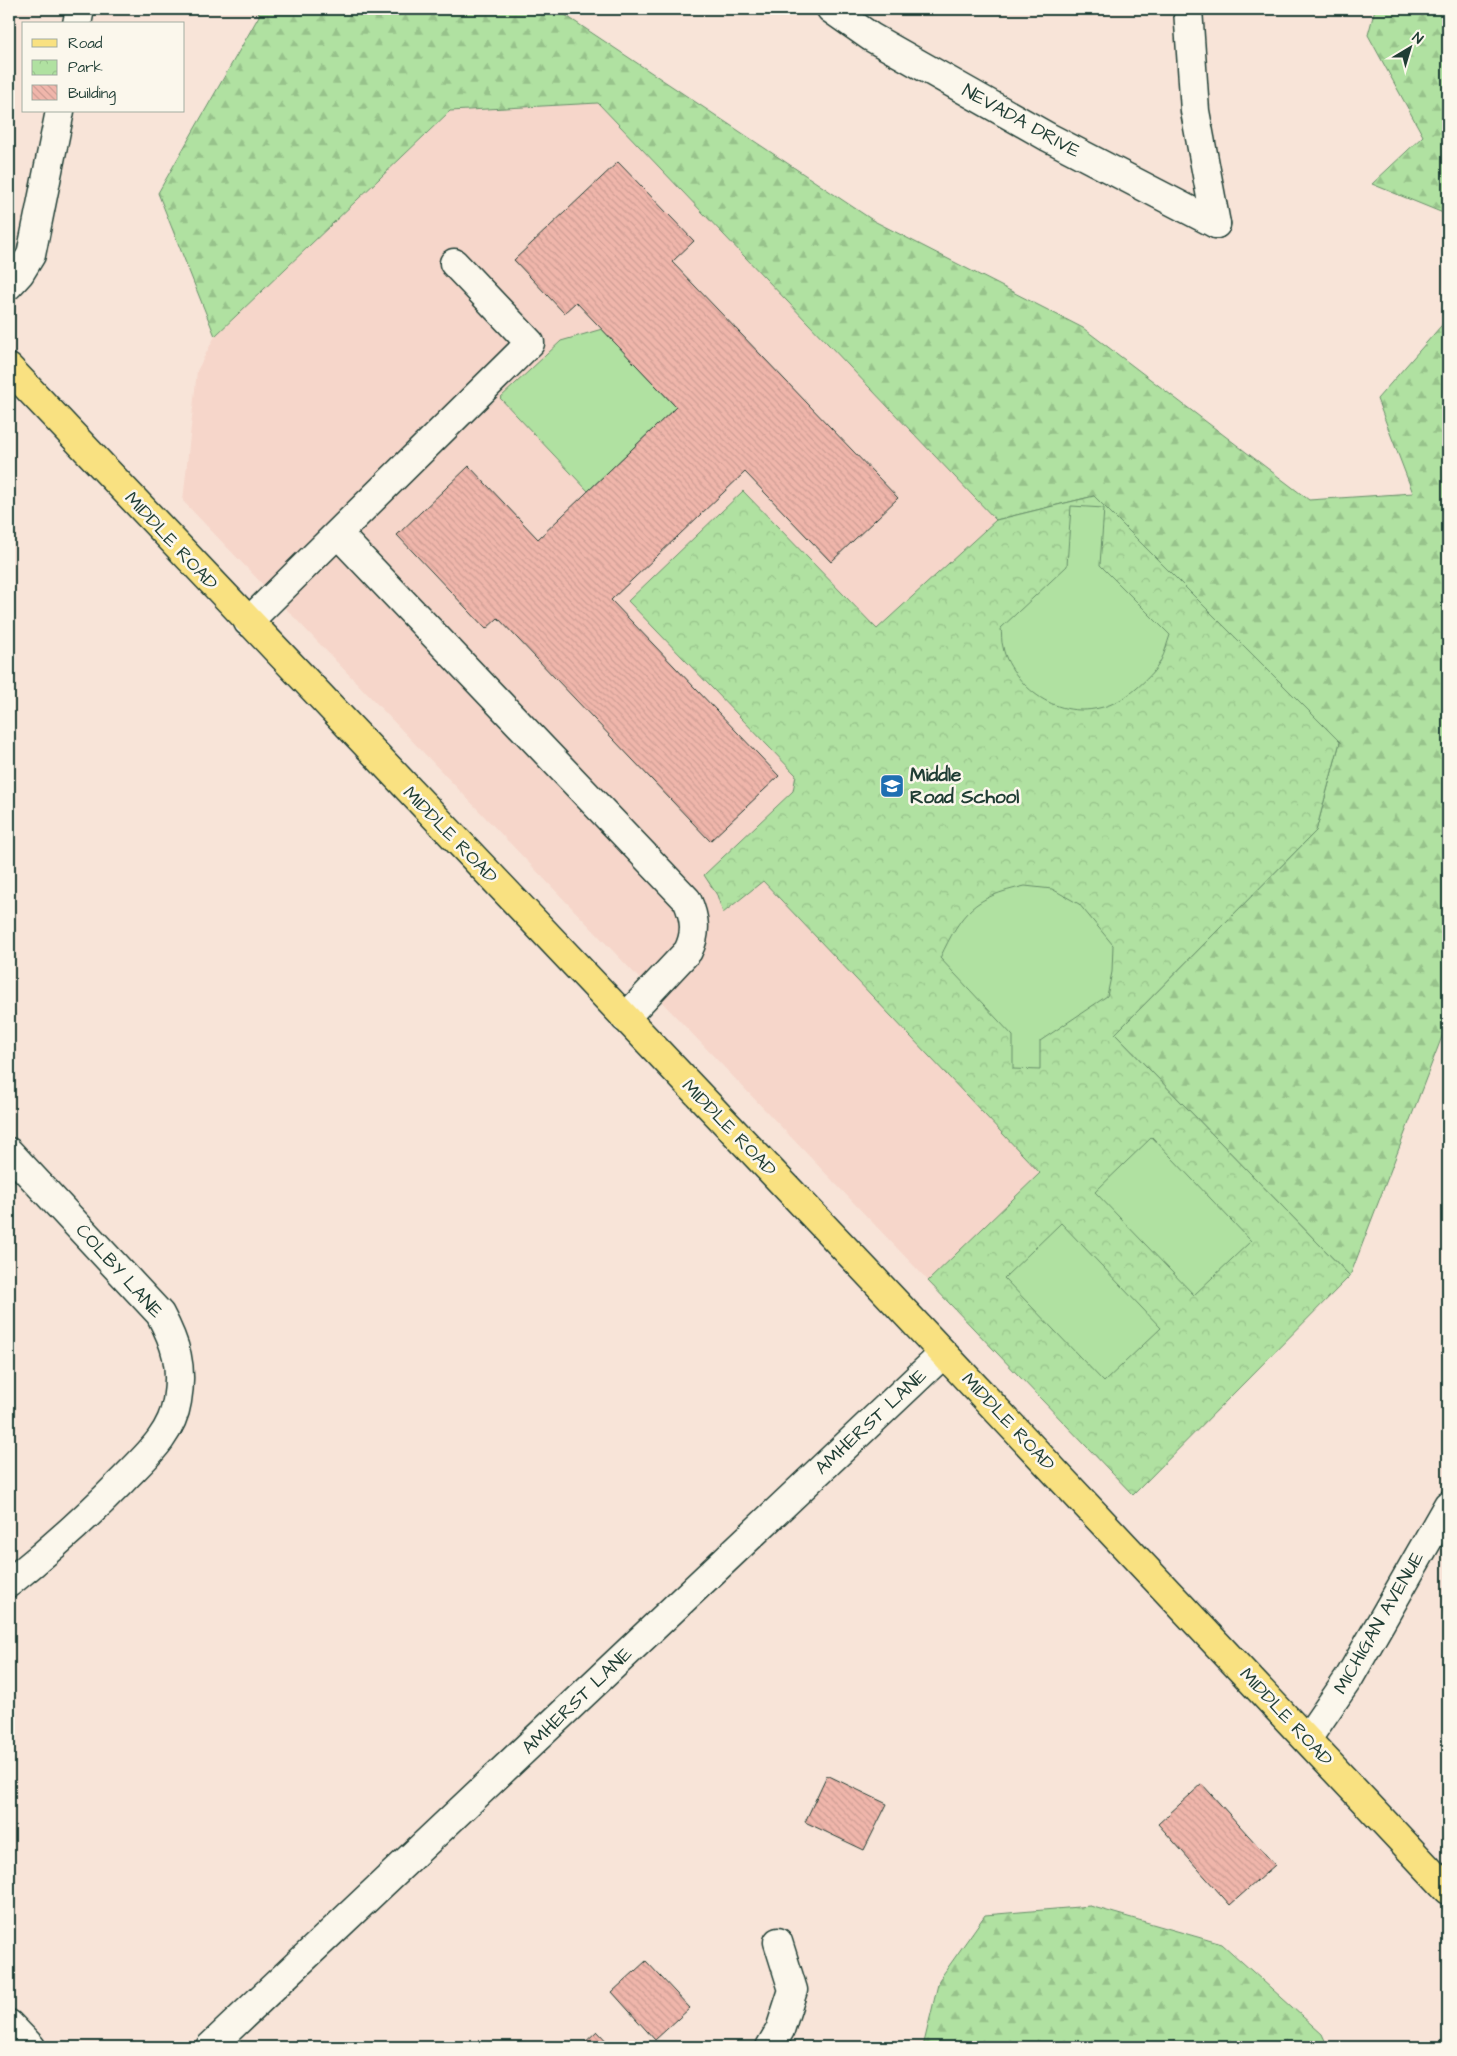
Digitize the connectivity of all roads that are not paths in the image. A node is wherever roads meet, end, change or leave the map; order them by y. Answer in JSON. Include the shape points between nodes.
{"nodes":[{"id":1,"x":80,"y":9,"type":"edge"},
{"id":2,"x":832,"y":9,"type":"edge"},
{"id":3,"x":1188,"y":9,"type":"edge"},
{"id":4,"x":77,"y":22,"type":"edge"},
{"id":5,"x":60,"y":112,"type":"edge"},
{"id":6,"x":454,"y":263,"type":"dead end"},
{"id":7,"x":9,"y":285,"type":"edge"},
{"id":8,"x":9,"y":368,"type":"edge"},
{"id":9,"x":338,"y":534,"type":"junction"},
{"id":10,"x":248,"y":622,"type":"junction"},
{"id":11,"x":625,"y":1018,"type":"junction"},
{"id":12,"x":9,"y":1152,"type":"edge"},
{"id":13,"x":943,"y":1354,"type":"junction"},
{"id":14,"x":1448,"y":1504,"type":"edge"},
{"id":15,"x":9,"y":1582,"type":"edge"},
{"id":16,"x":1307,"y":1739,"type":"junction"},
{"id":17,"x":1448,"y":1890,"type":"edge"},
{"id":18,"x":778,"y":1942,"type":"dead end"},
{"id":19,"x":9,"y":2024,"type":"edge"},
{"id":20,"x":31,"y":2047,"type":"edge"},
{"id":21,"x":210,"y":2047,"type":"edge"},
{"id":22,"x":770,"y":2047,"type":"edge"}],
"edges":[{"from":1,"to":4,"type":"street"},
{"from":2,"to":3,"type":"street","name":"NEVADA DRIVE","via":[[871,37],[1048,137],[1216,224],[1195,111]]},
{"from":5,"to":7,"type":"street","via":[[31,254],[20,274]]},
{"from":6,"to":9,"type":"street","via":[[530,343]]},
{"from":8,"to":10,"type":"main road","name":"MIDDLE ROAD"},
{"from":9,"to":10,"type":"street"},
{"from":9,"to":11,"type":"street","via":[[687,900],[695,925],[694,940],[688,951]]},
{"from":10,"to":11,"type":"main road","name":"MIDDLE ROAD"},
{"from":11,"to":13,"type":"main road","name":"MIDDLE ROAD"},
{"from":12,"to":15,"type":"street","name":"COLBY LANE","via":[[160,1314],[174,1340],[180,1374],[177,1403],[157,1445],[89,1515]]},
{"from":13,"to":16,"type":"main road","name":"MIDDLE ROAD"},
{"from":13,"to":21,"type":"street","name":"AMHERST LANE"},
{"from":14,"to":16,"type":"street","name":"MICHIGAN AVENUE","via":[[1349,1678]]},
{"from":16,"to":17,"type":"main road","name":"MIDDLE ROAD"},
{"from":18,"to":22,"type":"street","via":[[793,1990],[780,2030]]},
{"from":19,"to":20,"type":"street"}]}
